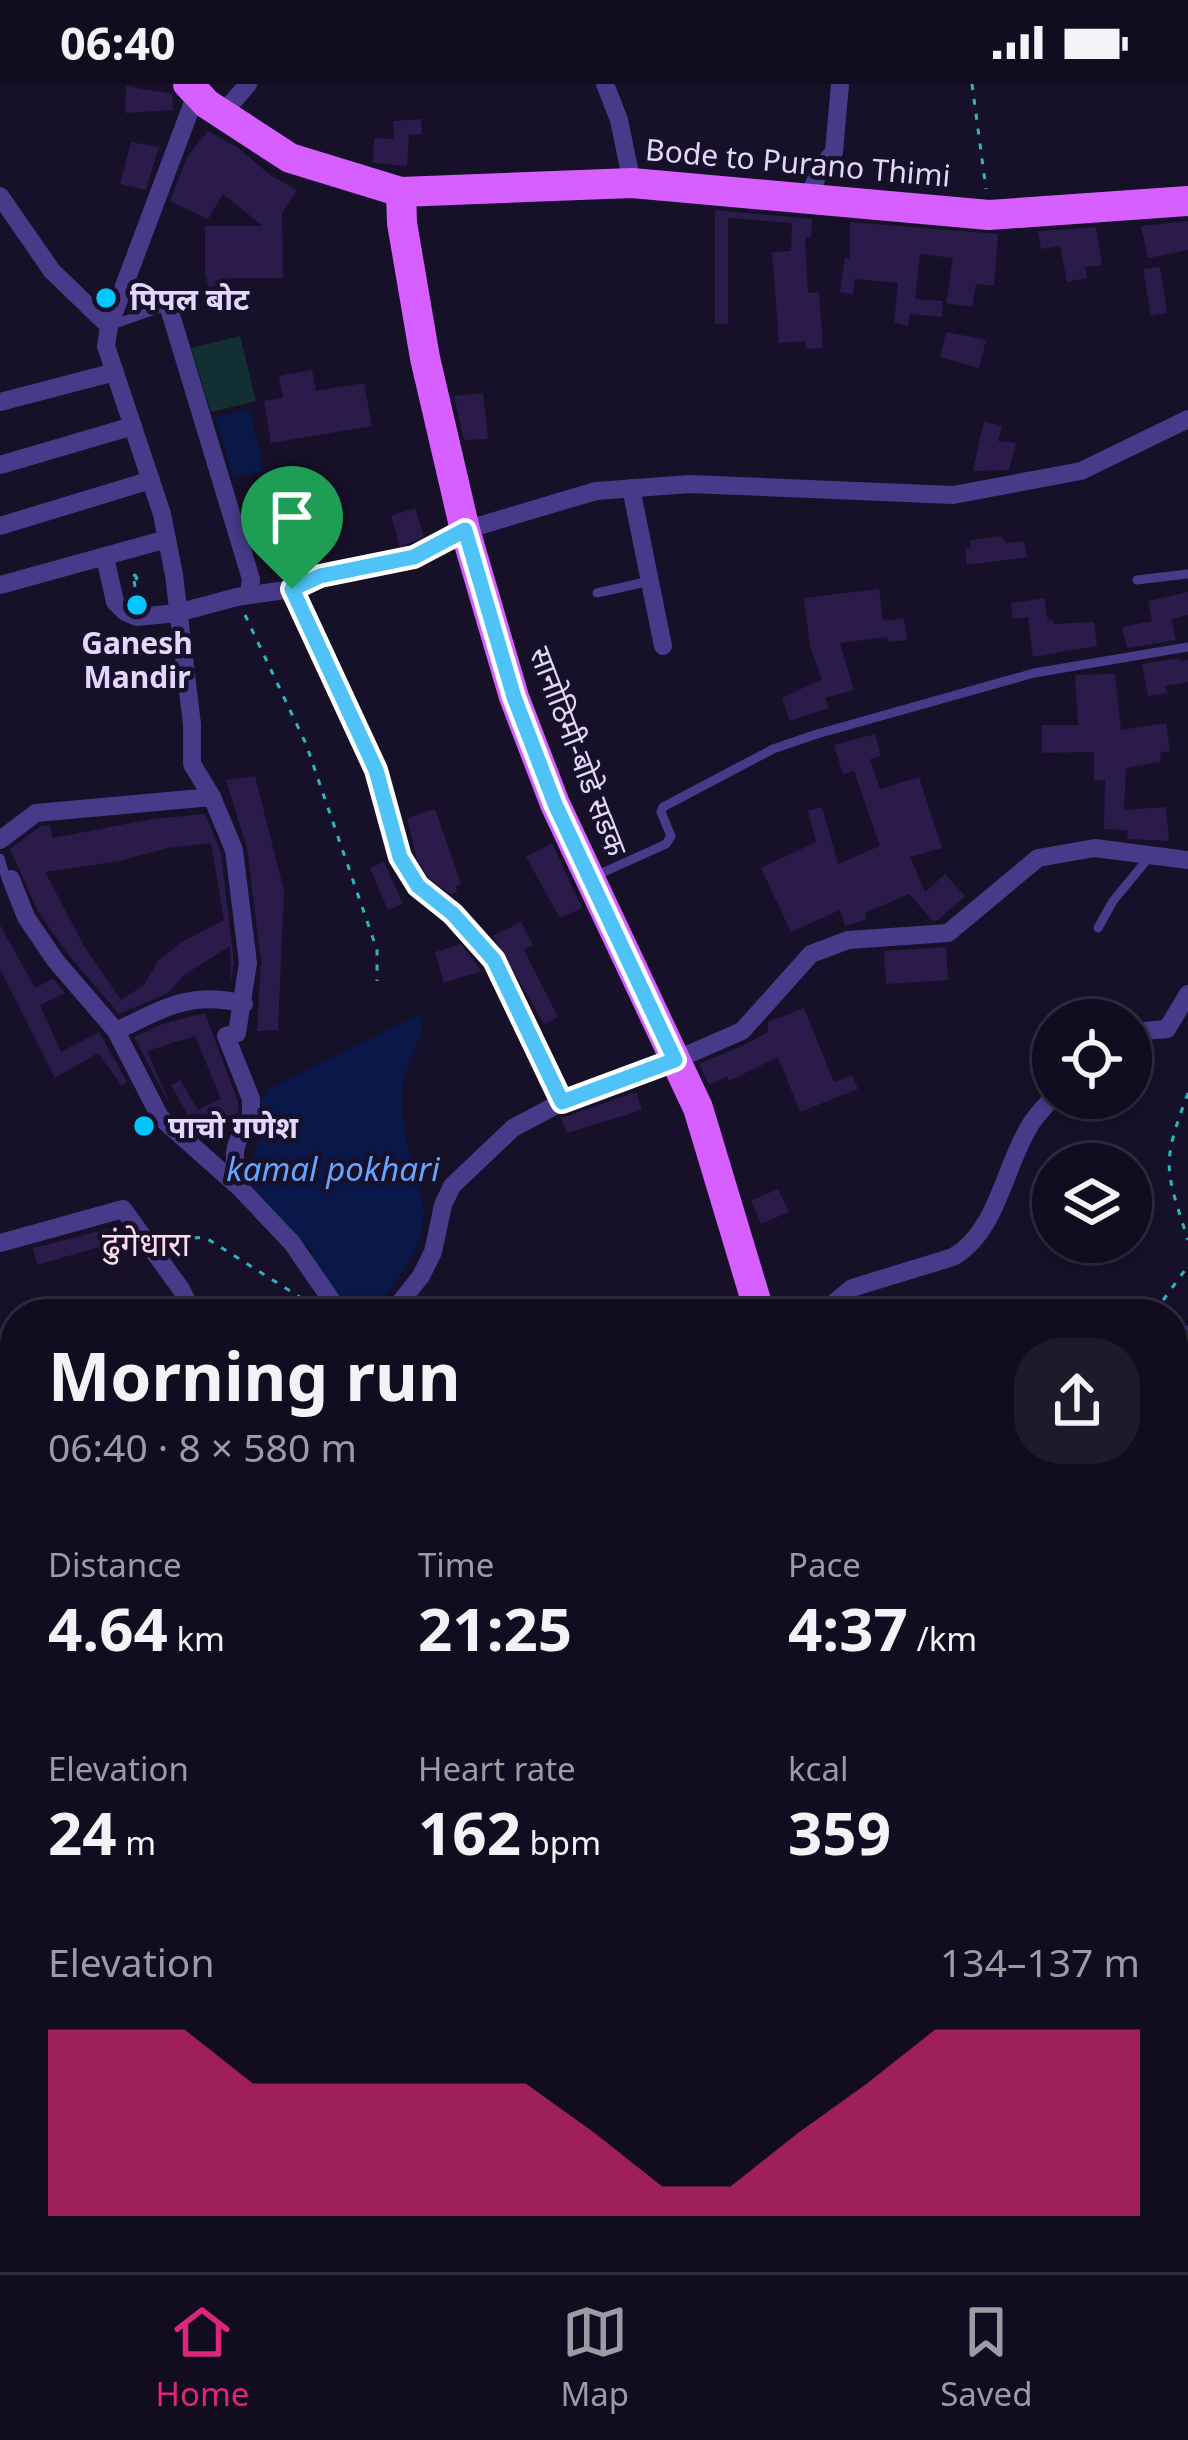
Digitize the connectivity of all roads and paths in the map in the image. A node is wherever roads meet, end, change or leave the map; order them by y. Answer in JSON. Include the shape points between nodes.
{"nodes":[{"id":1,"x":248,"y":84,"type":"edge"},
{"id":2,"x":605,"y":84,"type":"edge"},
{"id":3,"x":840,"y":84,"type":"edge"},
{"id":4,"x":972,"y":84,"type":"edge"},
{"id":5,"x":194,"y":86,"type":"edge"},
{"id":6,"x":223,"y":113,"type":"junction"},
{"id":7,"x":632,"y":183,"type":"junction"},
{"id":8,"x":401,"y":192,"type":"junction"},
{"id":9,"x":0,"y":196,"type":"edge"},
{"id":10,"x":809,"y":197,"type":"junction"},
{"id":11,"x":1188,"y":201,"type":"edge"},
{"id":12,"x":989,"y":215,"type":"junction"},
{"id":13,"x":168,"y":304,"type":"joint"},
{"id":14,"x":109,"y":326,"type":"junction"},
{"id":15,"x":115,"y":372,"type":"junction"},
{"id":16,"x":0,"y":402,"type":"edge"},
{"id":17,"x":1188,"y":419,"type":"edge"},
{"id":18,"x":133,"y":426,"type":"junction"},
{"id":19,"x":0,"y":465,"type":"edge"},
{"id":20,"x":151,"y":480,"type":"junction"},
{"id":21,"x":631,"y":488,"type":"junction"},
{"id":22,"x":0,"y":526,"type":"edge"},
{"id":23,"x":465,"y":530,"type":"junction"},
{"id":24,"x":166,"y":539,"type":"junction"},
{"id":25,"x":105,"y":557,"type":"junction"},
{"id":26,"x":1188,"y":574,"type":"edge"},
{"id":27,"x":1137,"y":580,"type":"dead end"},
{"id":28,"x":134,"y":581,"type":"dead end"},
{"id":29,"x":650,"y":581,"type":"junction"},
{"id":30,"x":0,"y":586,"type":"edge"},
{"id":31,"x":292,"y":589,"type":"junction"},
{"id":32,"x":597,"y":593,"type":"dead end"},
{"id":33,"x":137,"y":594,"type":"dead end"},
{"id":34,"x":243,"y":596,"type":"junction"},
{"id":35,"x":177,"y":613,"type":"junction"},
{"id":36,"x":663,"y":646,"type":"dead end"},
{"id":37,"x":1188,"y":647,"type":"edge"},
{"id":38,"x":212,"y":797,"type":"junction"},
{"id":39,"x":0,"y":840,"type":"edge"},
{"id":40,"x":1151,"y":855,"type":"junction"},
{"id":41,"x":400,"y":857,"type":"joint"},
{"id":42,"x":0,"y":858,"type":"edge"},
{"id":43,"x":1188,"y":860,"type":"edge"},
{"id":44,"x":590,"y":878,"type":"junction"},
{"id":45,"x":11,"y":879,"type":"joint"},
{"id":46,"x":1099,"y":928,"type":"dead end"},
{"id":47,"x":377,"y":981,"type":"dead end"},
{"id":48,"x":1188,"y":994,"type":"edge"},
{"id":49,"x":244,"y":1004,"type":"junction"},
{"id":50,"x":1167,"y":1029,"type":"junction"},
{"id":51,"x":1152,"y":1030,"type":"edge"},
{"id":52,"x":116,"y":1031,"type":"junction"},
{"id":53,"x":1188,"y":1033,"type":"edge"},
{"id":54,"x":675,"y":1060,"type":"junction"},
{"id":55,"x":1188,"y":1094,"type":"edge"},
{"id":56,"x":562,"y":1102,"type":"junction"},
{"id":57,"x":1034,"y":1119,"type":"edge"},
{"id":58,"x":240,"y":1188,"type":"junction"},
{"id":59,"x":1188,"y":1240,"type":"edge"},
{"id":60,"x":0,"y":1244,"type":"edge"},
{"id":61,"x":146,"y":1244,"type":"junction"},
{"id":62,"x":1188,"y":1266,"type":"edge"},
{"id":63,"x":186,"y":1299,"type":"edge"},
{"id":64,"x":302,"y":1299,"type":"edge"},
{"id":65,"x":331,"y":1299,"type":"edge"},
{"id":66,"x":403,"y":1299,"type":"edge"},
{"id":67,"x":755,"y":1299,"type":"edge"},
{"id":68,"x":839,"y":1299,"type":"edge"},
{"id":69,"x":1164,"y":1299,"type":"edge"}],
"edges":[{"from":1,"to":6,"type":"street"},
{"from":2,"to":7,"type":"street"},
{"from":3,"to":10,"type":"street","via":[[838,137]]},
{"from":4,"to":12,"type":"path"},
{"from":5,"to":6,"type":"main road","name":"Bode to Purano Thimi"},
{"from":5,"to":14,"type":"street"},
{"from":6,"to":8,"type":"main road","name":"Bode to Purano Thimi","via":[[290,158]]},
{"from":7,"to":8,"type":"main road","name":"Bode to Purano Thimi"},
{"from":7,"to":10,"type":"main road","name":"Bode to Purano Thimi"},
{"from":8,"to":23,"type":"main road","name":"सानोठिमी-बोडे सडक","via":[[424,358]]},
{"from":9,"to":14,"type":"street","via":[[52,271]]},
{"from":10,"to":12,"type":"main road","name":"Bode to Purano Thimi"},
{"from":11,"to":12,"type":"main road","name":"Bode to Purano Thimi"},
{"from":13,"to":14,"type":"lane"},
{"from":13,"to":34,"type":"street","via":[[251,579]]},
{"from":14,"to":15,"type":"street"},
{"from":15,"to":16,"type":"street"},
{"from":15,"to":18,"type":"street"},
{"from":17,"to":21,"type":"street","via":[[1081,471],[953,495]]},
{"from":18,"to":19,"type":"street"},
{"from":18,"to":20,"type":"street"},
{"from":20,"to":22,"type":"street"},
{"from":20,"to":24,"type":"street"},
{"from":21,"to":23,"type":"street"},
{"from":21,"to":29,"type":"street"},
{"from":23,"to":31,"type":"street","via":[[414,557]]},
{"from":23,"to":44,"type":"main road","name":"सानोठिमी-बोडे सडक","via":[[514,697]]},
{"from":24,"to":25,"type":"street"},
{"from":24,"to":35,"type":"street"},
{"from":25,"to":30,"type":"street"},
{"from":25,"to":35,"type":"street","via":[[125,612]]},
{"from":26,"to":27,"type":"lane"},
{"from":28,"to":33,"type":"path"},
{"from":29,"to":32,"type":"lane"},
{"from":29,"to":36,"type":"street"},
{"from":31,"to":34,"type":"street"},
{"from":31,"to":41,"type":"path","via":[[376,770]]},
{"from":34,"to":35,"type":"street"},
{"from":34,"to":47,"type":"path","via":[[306,744],[377,950]]},
{"from":35,"to":38,"type":"street","via":[[192,764]]},
{"from":37,"to":44,"type":"lane","via":[[1034,673],[773,749],[663,807],[666,844]]},
{"from":38,"to":39,"type":"street","via":[[37,813]]},
{"from":38,"to":49,"type":"street","via":[[234,850],[248,963]]},
{"from":40,"to":43,"type":"street"},
{"from":40,"to":46,"type":"lane"},
{"from":40,"to":54,"type":"street","via":[[1095,848],[1038,858],[948,933],[848,940],[811,954],[742,1031]]},
{"from":41,"to":56,"type":"street","via":[[418,886],[494,960]]},
{"from":42,"to":45,"type":"lane"},
{"from":44,"to":54,"type":"main road","name":"सानोठिमी-बोडे सडक"},
{"from":45,"to":52,"type":"street","via":[[55,960]]},
{"from":48,"to":50,"type":"street"},
{"from":49,"to":52,"type":"street","via":[[212,996],[174,1004]]},
{"from":49,"to":58,"type":"street","via":[[237,1033],[226,1036],[251,1099],[251,1120],[237,1137]]},
{"from":50,"to":51,"type":"street"},
{"from":50,"to":53,"type":"street"},
{"from":52,"to":58,"type":"street","via":[[160,1117]]},
{"from":54,"to":56,"type":"street"},
{"from":54,"to":67,"type":"main road","name":"सानोठिमी-बोडे सडक","via":[[698,1108]]},
{"from":55,"to":59,"type":"path","via":[[1166,1171]]},
{"from":56,"to":66,"type":"street","via":[[513,1128],[452,1186],[433,1252]]},
{"from":57,"to":68,"type":"street","via":[[967,1250]]},
{"from":58,"to":65,"type":"street"},
{"from":60,"to":61,"type":"street","via":[[123,1209]]},
{"from":61,"to":63,"type":"street"},
{"from":61,"to":64,"type":"path","via":[[206,1238]]},
{"from":62,"to":69,"type":"path"}]}
